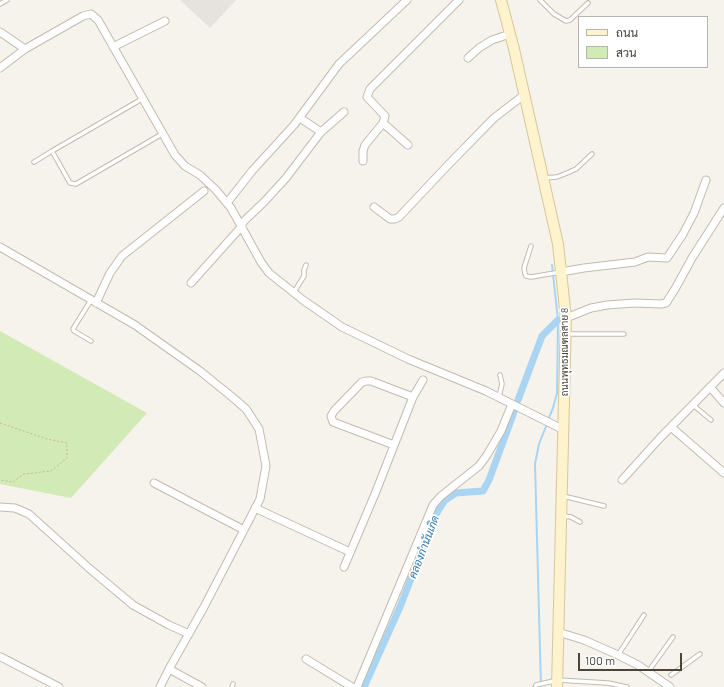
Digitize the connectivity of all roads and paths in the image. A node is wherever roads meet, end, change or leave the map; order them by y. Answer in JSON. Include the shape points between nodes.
{"nodes":[{"id":1,"x":7,"y":0,"type":"edge"},
{"id":2,"x":407,"y":0,"type":"edge"},
{"id":3,"x":459,"y":0,"type":"edge"},
{"id":4,"x":501,"y":0,"type":"edge"},
{"id":5,"x":540,"y":0,"type":"edge"},
{"id":6,"x":588,"y":2,"type":"dead end"},
{"id":7,"x":0,"y":4,"type":"edge"},
{"id":8,"x":165,"y":21,"type":"dead end"},
{"id":9,"x":0,"y":32,"type":"edge"},
{"id":10,"x":510,"y":34,"type":"junction"},
{"id":11,"x":113,"y":47,"type":"junction"},
{"id":12,"x":25,"y":49,"type":"junction"},
{"id":13,"x":468,"y":58,"type":"dead end"},
{"id":14,"x":0,"y":68,"type":"edge"},
{"id":15,"x":524,"y":95,"type":"junction"},
{"id":16,"x":142,"y":99,"type":"junction"},
{"id":17,"x":344,"y":112,"type":"dead end"},
{"id":18,"x":300,"y":118,"type":"junction"},
{"id":19,"x":384,"y":123,"type":"junction"},
{"id":20,"x":321,"y":132,"type":"junction"},
{"id":21,"x":162,"y":134,"type":"junction"},
{"id":22,"x":408,"y":145,"type":"dead end"},
{"id":23,"x":52,"y":151,"type":"junction"},
{"id":24,"x":592,"y":154,"type":"dead end"},
{"id":25,"x":363,"y":161,"type":"dead end"},
{"id":26,"x":34,"y":162,"type":"dead end"},
{"id":27,"x":543,"y":178,"type":"junction"},
{"id":28,"x":706,"y":180,"type":"dead end"},
{"id":29,"x":204,"y":191,"type":"dead end"},
{"id":30,"x":227,"y":203,"type":"junction"},
{"id":31,"x":374,"y":207,"type":"dead end"},
{"id":32,"x":724,"y":208,"type":"edge"},
{"id":33,"x":242,"y":225,"type":"junction"},
{"id":34,"x":531,"y":246,"type":"dead end"},
{"id":35,"x":0,"y":247,"type":"edge"},
{"id":36,"x":306,"y":265,"type":"dead end"},
{"id":37,"x":561,"y":272,"type":"junction"},
{"id":38,"x":191,"y":283,"type":"dead end"},
{"id":39,"x":293,"y":292,"type":"junction"},
{"id":40,"x":93,"y":301,"type":"junction"},
{"id":41,"x":566,"y":318,"type":"junction"},
{"id":42,"x":566,"y":334,"type":"junction"},
{"id":43,"x":624,"y":334,"type":"dead end"},
{"id":44,"x":91,"y":341,"type":"dead end"},
{"id":45,"x":724,"y":373,"type":"edge"},
{"id":46,"x":500,"y":375,"type":"dead end"},
{"id":47,"x":423,"y":380,"type":"dead end"},
{"id":48,"x":710,"y":387,"type":"junction"},
{"id":49,"x":413,"y":397,"type":"junction"},
{"id":50,"x":499,"y":397,"type":"junction"},
{"id":51,"x":724,"y":403,"type":"edge"},
{"id":52,"x":512,"y":404,"type":"junction"},
{"id":53,"x":692,"y":405,"type":"junction"},
{"id":54,"x":711,"y":420,"type":"dead end"},
{"id":55,"x":0,"y":423,"type":"edge"},
{"id":56,"x":671,"y":427,"type":"junction"},
{"id":57,"x":564,"y":430,"type":"junction"},
{"id":58,"x":394,"y":445,"type":"junction"},
{"id":59,"x":724,"y":473,"type":"edge"},
{"id":60,"x":0,"y":480,"type":"edge"},
{"id":61,"x":622,"y":480,"type":"dead end"},
{"id":62,"x":154,"y":483,"type":"dead end"},
{"id":63,"x":562,"y":496,"type":"junction"},
{"id":64,"x":604,"y":506,"type":"dead end"},
{"id":65,"x":0,"y":507,"type":"edge"},
{"id":66,"x":255,"y":508,"type":"junction"},
{"id":67,"x":562,"y":516,"type":"junction"},
{"id":68,"x":580,"y":522,"type":"dead end"},
{"id":69,"x":244,"y":530,"type":"junction"},
{"id":70,"x":350,"y":552,"type":"junction"},
{"id":71,"x":344,"y":567,"type":"dead end"},
{"id":72,"x":644,"y":614,"type":"dead end"},
{"id":73,"x":558,"y":632,"type":"junction"},
{"id":74,"x":189,"y":634,"type":"junction"},
{"id":75,"x":673,"y":637,"type":"dead end"},
{"id":76,"x":700,"y":654,"type":"dead end"},
{"id":77,"x":618,"y":655,"type":"junction"},
{"id":78,"x":1,"y":657,"type":"dead end"},
{"id":79,"x":306,"y":659,"type":"dead end"},
{"id":80,"x":169,"y":669,"type":"junction"},
{"id":81,"x":648,"y":672,"type":"junction"},
{"id":82,"x":668,"y":681,"type":"edge"},
{"id":83,"x":557,"y":684,"type":"edge"},
{"id":84,"x":59,"y":687,"type":"edge"},
{"id":85,"x":160,"y":687,"type":"edge"},
{"id":86,"x":202,"y":687,"type":"edge"},
{"id":87,"x":352,"y":687,"type":"edge"},
{"id":88,"x":357,"y":687,"type":"edge"},
{"id":89,"x":535,"y":687,"type":"edge"},
{"id":90,"x":627,"y":687,"type":"edge"}],
"edges":[{"from":1,"to":7,"type":"lane"},
{"from":2,"to":18,"type":"street","via":[[340,64]]},
{"from":3,"to":19,"type":"street","via":[[370,89],[367,97],[385,116]]},
{"from":4,"to":10,"type":"street","name":"ถนนพุทธมณฑลสาย 8"},
{"from":5,"to":6,"type":"lane","via":[[554,14],[566,21]]},
{"from":8,"to":11,"type":"street"},
{"from":9,"to":12,"type":"street"},
{"from":10,"to":13,"type":"street","via":[[492,40]]},
{"from":10,"to":15,"type":"street","name":"ถนนพุทธมณฑลสาย 8"},
{"from":11,"to":12,"type":"street","via":[[98,20],[91,14]]},
{"from":11,"to":16,"type":"street"},
{"from":12,"to":14,"type":"street"},
{"from":15,"to":27,"type":"street","name":"ถนนพุทธมณฑลสาย 8"},
{"from":15,"to":31,"type":"street","via":[[494,118],[399,217],[390,219]]},
{"from":16,"to":21,"type":"street"},
{"from":16,"to":23,"type":"lane"},
{"from":17,"to":20,"type":"street"},
{"from":18,"to":20,"type":"street"},
{"from":18,"to":30,"type":"street"},
{"from":19,"to":22,"type":"street"},
{"from":19,"to":25,"type":"street","via":[[365,145]]},
{"from":20,"to":33,"type":"street","via":[[286,178]]},
{"from":21,"to":23,"type":"lane","via":[[76,184],[70,182]]},
{"from":21,"to":30,"type":"street","via":[[175,156],[200,175]]},
{"from":23,"to":26,"type":"lane"},
{"from":24,"to":27,"type":"lane","via":[[576,169],[557,177]]},
{"from":27,"to":37,"type":"street","name":"ถนนพุทธมณฑลสาย 8","via":[[558,244]]},
{"from":28,"to":37,"type":"street","via":[[694,213],[667,258],[648,258]]},
{"from":29,"to":40,"type":"street","via":[[122,256]]},
{"from":30,"to":33,"type":"street"},
{"from":32,"to":41,"type":"street","via":[[666,303],[607,305]]},
{"from":33,"to":38,"type":"street"},
{"from":33,"to":39,"type":"street","via":[[269,273]]},
{"from":34,"to":37,"type":"lane","via":[[524,268],[526,276]]},
{"from":35,"to":40,"type":"street"},
{"from":36,"to":39,"type":"lane","via":[[304,276]]},
{"from":37,"to":41,"type":"street","name":"ถนนพุทธมณฑลสาย 8"},
{"from":39,"to":50,"type":"street","via":[[342,327]]},
{"from":40,"to":44,"type":"lane","via":[[73,329]]},
{"from":40,"to":66,"type":"street","via":[[135,325],[200,371],[246,409],[259,430],[266,466],[260,498]]},
{"from":41,"to":42,"type":"street","name":"ถนนพุทธมณฑลสาย 8"},
{"from":42,"to":43,"type":"lane"},
{"from":42,"to":57,"type":"street","name":"ถนนพุทธมณฑลสาย 8"},
{"from":45,"to":48,"type":"street"},
{"from":46,"to":50,"type":"lane","via":[[502,384]]},
{"from":47,"to":49,"type":"street"},
{"from":48,"to":51,"type":"street"},
{"from":48,"to":53,"type":"street"},
{"from":49,"to":58,"type":"street"},
{"from":49,"to":58,"type":"street","via":[[366,381],[362,382],[331,416],[333,422]]},
{"from":50,"to":52,"type":"street"},
{"from":52,"to":57,"type":"street"},
{"from":52,"to":88,"type":"street","via":[[501,431],[487,455],[433,505]]},
{"from":53,"to":54,"type":"lane"},
{"from":53,"to":56,"type":"street"},
{"from":55,"to":60,"type":"path","via":[[66,443],[67,458],[51,470],[24,474],[13,482]]},
{"from":56,"to":59,"type":"street"},
{"from":56,"to":61,"type":"street"},
{"from":57,"to":63,"type":"street","name":"ถนนพุทธมณฑลสาย 8"},
{"from":58,"to":70,"type":"street"},
{"from":62,"to":69,"type":"street"},
{"from":63,"to":64,"type":"lane"},
{"from":63,"to":67,"type":"street","name":"ถนนพุทธมณฑลสาย 8"},
{"from":65,"to":74,"type":"street","via":[[15,508],[29,514],[133,605]]},
{"from":66,"to":69,"type":"street"},
{"from":66,"to":70,"type":"street"},
{"from":67,"to":68,"type":"lane"},
{"from":67,"to":73,"type":"street","name":"ถนนพุทธมณฑลสาย 8"},
{"from":69,"to":74,"type":"street"},
{"from":70,"to":71,"type":"street"},
{"from":72,"to":77,"type":"lane"},
{"from":73,"to":77,"type":"street"},
{"from":73,"to":83,"type":"street","name":"ถนนพุทธมณฑลสาย 8"},
{"from":74,"to":80,"type":"street"},
{"from":75,"to":81,"type":"lane"},
{"from":76,"to":82,"type":"lane"},
{"from":77,"to":81,"type":"street"},
{"from":78,"to":84,"type":"street"},
{"from":79,"to":87,"type":"street"},
{"from":80,"to":85,"type":"street"},
{"from":80,"to":86,"type":"street"},
{"from":81,"to":82,"type":"street"},
{"from":83,"to":89,"type":"lane"},
{"from":83,"to":90,"type":"lane","via":[[608,684]]}]}
